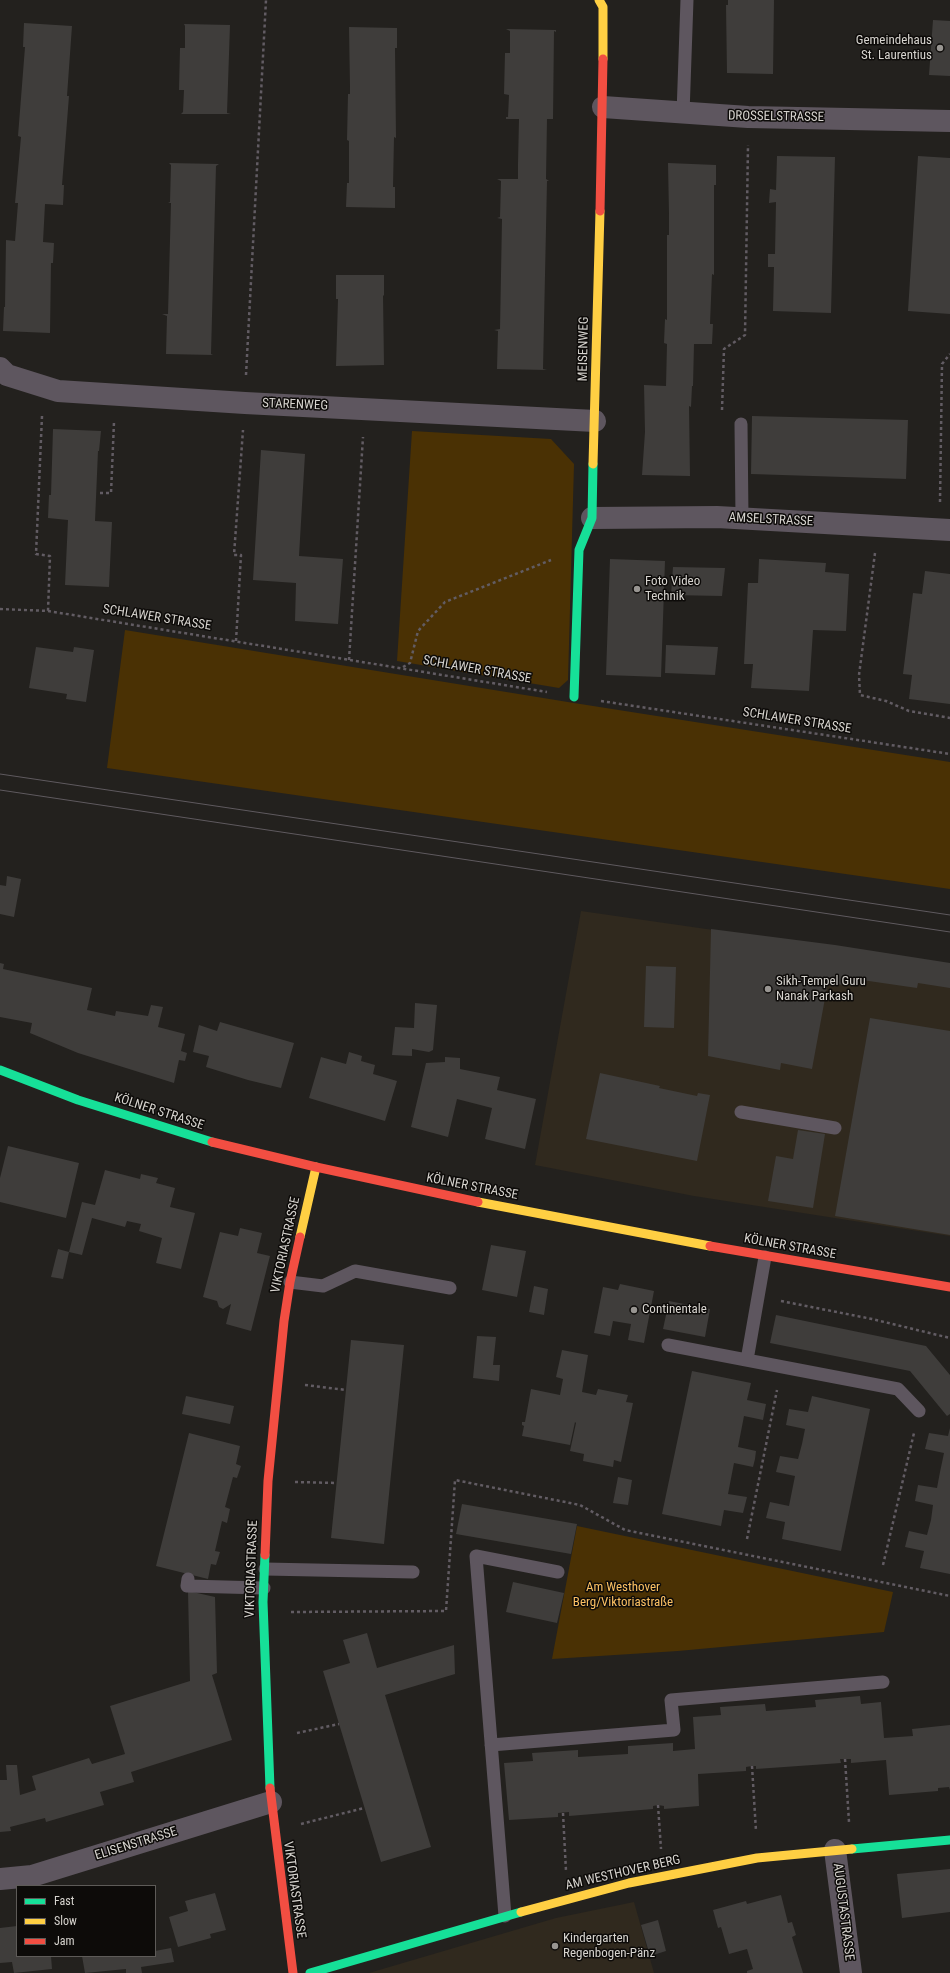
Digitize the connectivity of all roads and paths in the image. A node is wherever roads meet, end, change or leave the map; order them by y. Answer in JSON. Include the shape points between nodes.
{"nodes":[{"id":1,"x":266,"y":0,"type":"edge"},
{"id":2,"x":600,"y":0,"type":"edge"},
{"id":3,"x":687,"y":0,"type":"edge"},
{"id":4,"x":603,"y":107,"type":"junction"},
{"id":5,"x":683,"y":114,"type":"junction"},
{"id":6,"x":748,"y":117,"type":"junction"},
{"id":7,"x":950,"y":121,"type":"edge"},
{"id":8,"x":950,"y":354,"type":"edge"},
{"id":9,"x":0,"y":368,"type":"edge"},
{"id":10,"x":44,"y":386,"type":"junction"},
{"id":11,"x":116,"y":394,"type":"junction"},
{"id":12,"x":245,"y":403,"type":"junction"},
{"id":13,"x":365,"y":408,"type":"junction"},
{"id":14,"x":722,"y":414,"type":"dead end"},
{"id":15,"x":595,"y":421,"type":"junction"},
{"id":16,"x":741,"y":424,"type":"dead end"},
{"id":17,"x":100,"y":493,"type":"dead end"},
{"id":18,"x":592,"y":518,"type":"junction"},
{"id":19,"x":742,"y":518,"type":"junction"},
{"id":20,"x":879,"y":525,"type":"junction"},
{"id":21,"x":945,"y":529,"type":"edge"},
{"id":22,"x":579,"y":550,"type":"junction"},
{"id":23,"x":0,"y":609,"type":"edge"},
{"id":24,"x":48,"y":611,"type":"junction"},
{"id":25,"x":236,"y":641,"type":"junction"},
{"id":26,"x":349,"y":660,"type":"junction"},
{"id":27,"x":403,"y":668,"type":"junction"},
{"id":28,"x":574,"y":697,"type":"junction"},
{"id":29,"x":950,"y":718,"type":"edge"},
{"id":30,"x":950,"y":754,"type":"edge"},
{"id":31,"x":0,"y":1070,"type":"edge"},
{"id":32,"x":741,"y":1112,"type":"dead end"},
{"id":33,"x":835,"y":1128,"type":"dead end"},
{"id":34,"x":316,"y":1167,"type":"junction"},
{"id":35,"x":765,"y":1257,"type":"junction"},
{"id":36,"x":290,"y":1282,"type":"junction"},
{"id":37,"x":950,"y":1287,"type":"edge"},
{"id":38,"x":450,"y":1288,"type":"dead end"},
{"id":39,"x":759,"y":1296,"type":"junction"},
{"id":40,"x":950,"y":1338,"type":"edge"},
{"id":41,"x":668,"y":1345,"type":"dead end"},
{"id":42,"x":747,"y":1360,"type":"junction"},
{"id":43,"x":782,"y":1366,"type":"junction"},
{"id":44,"x":278,"y":1383,"type":"junction"},
{"id":45,"x":346,"y":1390,"type":"dead end"},
{"id":46,"x":919,"y":1411,"type":"joint"},
{"id":47,"x":268,"y":1481,"type":"junction"},
{"id":48,"x":337,"y":1483,"type":"dead end"},
{"id":49,"x":747,"y":1539,"type":"dead end"},
{"id":50,"x":883,"y":1565,"type":"dead end"},
{"id":51,"x":265,"y":1569,"type":"junction"},
{"id":52,"x":413,"y":1572,"type":"dead end"},
{"id":53,"x":558,"y":1572,"type":"dead end"},
{"id":54,"x":188,"y":1579,"type":"dead end"},
{"id":55,"x":264,"y":1588,"type":"junction"},
{"id":56,"x":950,"y":1596,"type":"edge"},
{"id":57,"x":263,"y":1613,"type":"junction"},
{"id":58,"x":883,"y":1682,"type":"dead end"},
{"id":59,"x":339,"y":1724,"type":"dead end"},
{"id":60,"x":267,"y":1740,"type":"junction"},
{"id":61,"x":491,"y":1745,"type":"junction"},
{"id":62,"x":845,"y":1759,"type":"dead end"},
{"id":63,"x":752,"y":1766,"type":"dead end"},
{"id":64,"x":271,"y":1802,"type":"junction"},
{"id":65,"x":658,"y":1805,"type":"dead end"},
{"id":66,"x":364,"y":1808,"type":"dead end"},
{"id":67,"x":563,"y":1813,"type":"dead end"},
{"id":68,"x":273,"y":1832,"type":"junction"},
{"id":69,"x":950,"y":1840,"type":"edge"},
{"id":70,"x":843,"y":1850,"type":"junction"},
{"id":71,"x":757,"y":1858,"type":"junction"},
{"id":72,"x":663,"y":1876,"type":"junction"},
{"id":73,"x":0,"y":1879,"type":"edge"},
{"id":74,"x":567,"y":1900,"type":"junction"},
{"id":75,"x":505,"y":1916,"type":"junction"},
{"id":76,"x":292,"y":1973,"type":"edge"},
{"id":77,"x":310,"y":1973,"type":"edge"},
{"id":78,"x":851,"y":1973,"type":"edge"}],
"edges":[{"from":1,"to":12,"type":"path"},
{"from":2,"to":4,"type":"street","name":"MEISENWEG"},
{"from":3,"to":5,"type":"lane"},
{"from":4,"to":5,"type":"street","name":"DROSSELSTRASSE"},
{"from":4,"to":15,"type":"street","name":"MEISENWEG"},
{"from":5,"to":6,"type":"street","name":"DROSSELSTRASSE"},
{"from":6,"to":7,"type":"street","name":"DROSSELSTRASSE"},
{"from":6,"to":14,"type":"path","via":[[745,335],[724,349]]},
{"from":8,"to":21,"type":"path","via":[[942,364]]},
{"from":9,"to":10,"type":"street","name":"STARENWEG","via":[[7,375]]},
{"from":10,"to":11,"type":"street","name":"STARENWEG","via":[[58,391]]},
{"from":10,"to":24,"type":"path","via":[[36,554],[50,556]]},
{"from":11,"to":12,"type":"street","name":"STARENWEG"},
{"from":11,"to":17,"type":"path","via":[[110,493]]},
{"from":12,"to":13,"type":"street","name":"STARENWEG"},
{"from":12,"to":25,"type":"path","via":[[234,555],[241,555]]},
{"from":13,"to":15,"type":"street","name":"STARENWEG"},
{"from":13,"to":26,"type":"path"},
{"from":15,"to":18,"type":"street","name":"MEISENWEG"},
{"from":16,"to":19,"type":"lane"},
{"from":18,"to":19,"type":"street","name":"AMSELSTRASSE"},
{"from":18,"to":22,"type":"street","name":"MEISENWEG"},
{"from":19,"to":20,"type":"street","name":"AMSELSTRASSE"},
{"from":20,"to":21,"type":"street","name":"AMSELSTRASSE"},
{"from":20,"to":29,"type":"path","via":[[860,676],[860,695],[886,701],[909,711]]},
{"from":22,"to":27,"type":"path","via":[[444,602],[418,631],[410,663]]},
{"from":22,"to":28,"type":"street","name":"MEISENWEG"},
{"from":23,"to":24,"type":"path","name":"SCHLAWER STRASSE"},
{"from":24,"to":25,"type":"path","name":"SCHLAWER STRASSE"},
{"from":25,"to":26,"type":"path","name":"SCHLAWER STRASSE"},
{"from":26,"to":27,"type":"path","name":"SCHLAWER STRASSE"},
{"from":27,"to":28,"type":"path","name":"SCHLAWER STRASSE"},
{"from":28,"to":30,"type":"path","name":"SCHLAWER STRASSE"},
{"from":31,"to":34,"type":"street","name":"KÖLNER STRASSE","via":[[78,1100],[195,1138]]},
{"from":32,"to":33,"type":"lane"},
{"from":34,"to":35,"type":"street","name":"KÖLNER STRASSE","via":[[444,1195]]},
{"from":34,"to":36,"type":"street","name":"VIKTORIASTRASSE"},
{"from":35,"to":37,"type":"street","name":"KÖLNER STRASSE"},
{"from":35,"to":39,"type":"lane"},
{"from":36,"to":38,"type":"lane","via":[[323,1286],[355,1271]]},
{"from":36,"to":44,"type":"street","name":"VIKTORIASTRASSE"},
{"from":39,"to":40,"type":"path"},
{"from":39,"to":42,"type":"lane"},
{"from":41,"to":42,"type":"lane"},
{"from":42,"to":43,"type":"lane"},
{"from":43,"to":46,"type":"lane","via":[[898,1388]]},
{"from":43,"to":49,"type":"path"},
{"from":44,"to":45,"type":"path"},
{"from":44,"to":47,"type":"street","name":"VIKTORIASTRASSE"},
{"from":46,"to":50,"type":"path"},
{"from":47,"to":48,"type":"path"},
{"from":47,"to":51,"type":"street","name":"VIKTORIASTRASSE"},
{"from":51,"to":52,"type":"lane"},
{"from":51,"to":55,"type":"street","name":"VIKTORIASTRASSE"},
{"from":53,"to":61,"type":"lane","via":[[476,1556]]},
{"from":54,"to":55,"type":"lane","via":[[187,1586]]},
{"from":55,"to":57,"type":"street","name":"VIKTORIASTRASSE"},
{"from":56,"to":57,"type":"path","via":[[625,1530],[580,1505],[455,1480],[446,1611]]},
{"from":57,"to":60,"type":"street","name":"VIKTORIASTRASSE"},
{"from":58,"to":61,"type":"lane","via":[[671,1700],[674,1730]]},
{"from":59,"to":60,"type":"path"},
{"from":60,"to":64,"type":"street","name":"VIKTORIASTRASSE"},
{"from":61,"to":75,"type":"lane"},
{"from":62,"to":70,"type":"path"},
{"from":63,"to":71,"type":"path"},
{"from":64,"to":68,"type":"street","name":"VIKTORIASTRASSE"},
{"from":64,"to":73,"type":"street","name":"ELISENSTRASSE","via":[[32,1876]]},
{"from":65,"to":72,"type":"path"},
{"from":66,"to":68,"type":"path"},
{"from":67,"to":74,"type":"path"},
{"from":68,"to":76,"type":"street","name":"VIKTORIASTRASSE"},
{"from":69,"to":70,"type":"street","name":"AM WESTHOVER BERG"},
{"from":70,"to":71,"type":"street","name":"AM WESTHOVER BERG"},
{"from":70,"to":78,"type":"street","name":"AUGUSTASTRASSE"},
{"from":71,"to":72,"type":"street","name":"AM WESTHOVER BERG"},
{"from":72,"to":74,"type":"street","name":"AM WESTHOVER BERG"},
{"from":74,"to":75,"type":"street","name":"AM WESTHOVER BERG"},
{"from":75,"to":77,"type":"street","name":"AM WESTHOVER BERG"}]}
